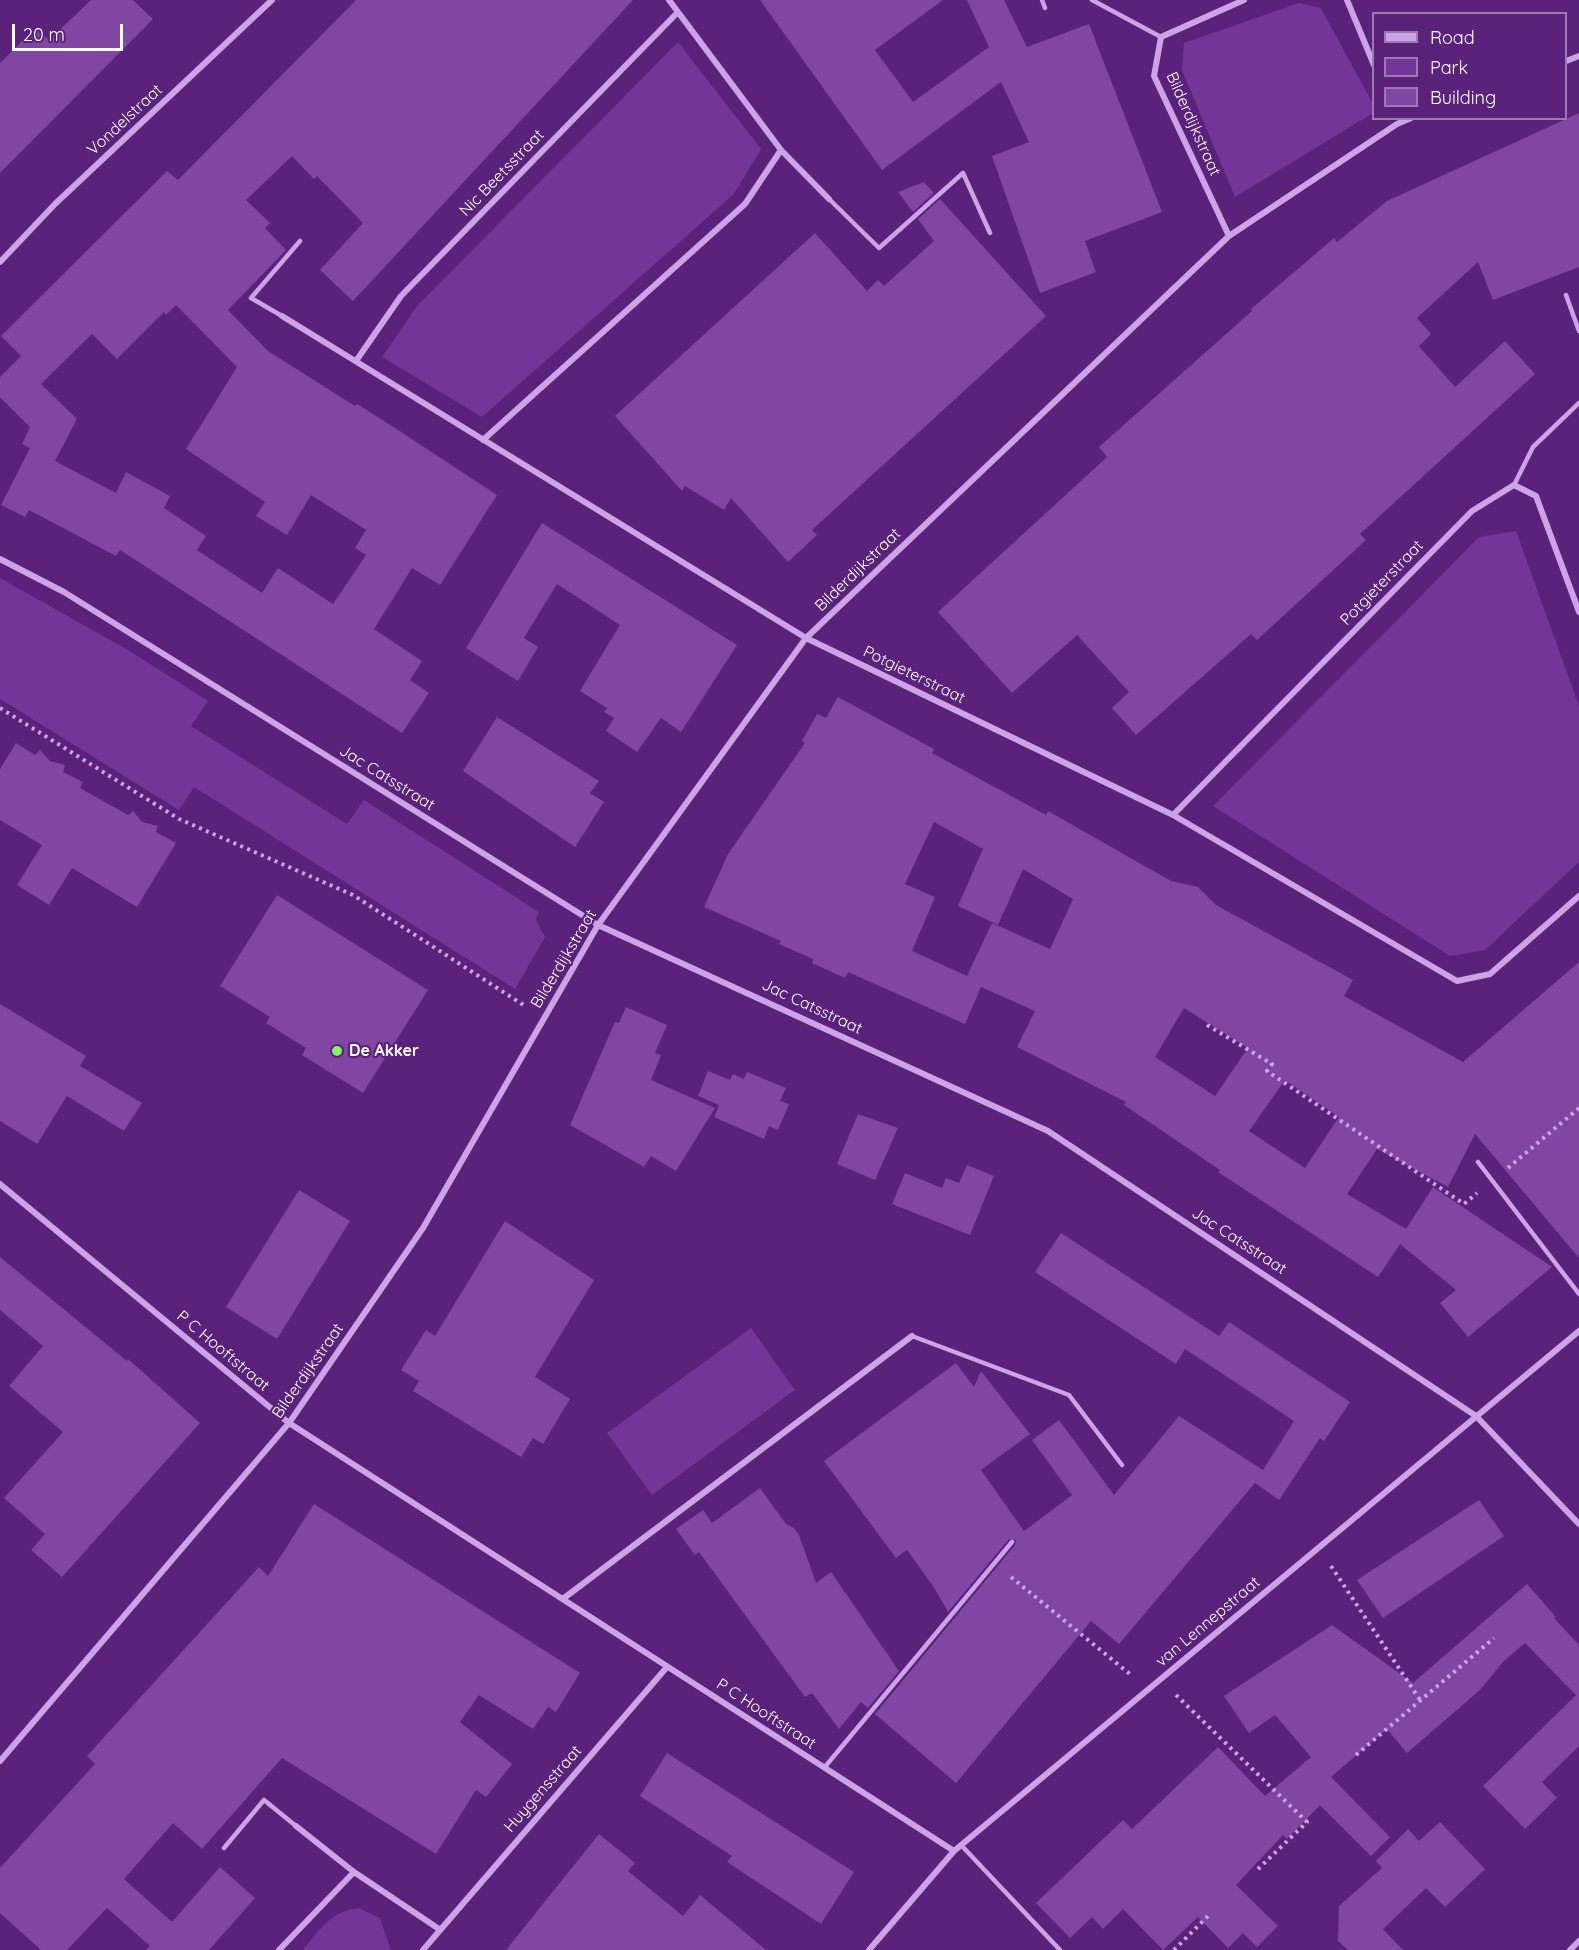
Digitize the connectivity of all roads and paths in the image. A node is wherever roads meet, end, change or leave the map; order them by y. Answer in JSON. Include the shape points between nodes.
{"nodes":[{"id":1,"x":272,"y":0,"type":"edge"},
{"id":2,"x":669,"y":0,"type":"edge"},
{"id":3,"x":1042,"y":0,"type":"edge"},
{"id":4,"x":1092,"y":0,"type":"edge"},
{"id":5,"x":1244,"y":0,"type":"edge"},
{"id":6,"x":1347,"y":0,"type":"edge"},
{"id":7,"x":1045,"y":8,"type":"dead end"},
{"id":8,"x":677,"y":13,"type":"junction"},
{"id":9,"x":1161,"y":37,"type":"junction"},
{"id":10,"x":1372,"y":60,"type":"edge"},
{"id":11,"x":1396,"y":121,"type":"edge"},
{"id":12,"x":781,"y":150,"type":"junction"},
{"id":13,"x":829,"y":199,"type":"joint"},
{"id":14,"x":990,"y":233,"type":"dead end"},
{"id":15,"x":1228,"y":236,"type":"junction"},
{"id":16,"x":300,"y":241,"type":"dead end"},
{"id":17,"x":0,"y":262,"type":"edge"},
{"id":18,"x":1566,"y":295,"type":"dead end"},
{"id":19,"x":282,"y":316,"type":"joint"},
{"id":20,"x":1579,"y":331,"type":"edge"},
{"id":21,"x":356,"y":361,"type":"junction"},
{"id":22,"x":1579,"y":403,"type":"edge"},
{"id":23,"x":483,"y":440,"type":"junction"},
{"id":24,"x":1514,"y":484,"type":"junction"},
{"id":25,"x":0,"y":559,"type":"edge"},
{"id":26,"x":1579,"y":612,"type":"edge"},
{"id":27,"x":806,"y":638,"type":"junction"},
{"id":28,"x":0,"y":708,"type":"edge"},
{"id":29,"x":1173,"y":815,"type":"junction"},
{"id":30,"x":1579,"y":896,"type":"edge"},
{"id":31,"x":598,"y":926,"type":"junction"},
{"id":32,"x":544,"y":1018,"type":"junction"},
{"id":33,"x":1207,"y":1025,"type":"dead end"},
{"id":34,"x":1579,"y":1108,"type":"edge"},
{"id":35,"x":1478,"y":1162,"type":"dead end"},
{"id":36,"x":1492,"y":1181,"type":"junction"},
{"id":37,"x":0,"y":1184,"type":"edge"},
{"id":38,"x":1579,"y":1294,"type":"edge"},
{"id":39,"x":1579,"y":1331,"type":"edge"},
{"id":40,"x":912,"y":1336,"type":"joint"},
{"id":41,"x":1476,"y":1416,"type":"junction"},
{"id":42,"x":289,"y":1423,"type":"junction"},
{"id":43,"x":1122,"y":1465,"type":"dead end"},
{"id":44,"x":1579,"y":1524,"type":"edge"},
{"id":45,"x":1012,"y":1542,"type":"dead end"},
{"id":46,"x":1319,"y":1547,"type":"junction"},
{"id":47,"x":994,"y":1563,"type":"junction"},
{"id":48,"x":564,"y":1598,"type":"junction"},
{"id":49,"x":1494,"y":1638,"type":"dead end"},
{"id":50,"x":667,"y":1667,"type":"junction"},
{"id":51,"x":1160,"y":1680,"type":"junction"},
{"id":52,"x":1148,"y":1689,"type":"junction"},
{"id":53,"x":1420,"y":1700,"type":"junction"},
{"id":54,"x":1356,"y":1755,"type":"dead end"},
{"id":55,"x":0,"y":1761,"type":"edge"},
{"id":56,"x":824,"y":1768,"type":"junction"},
{"id":57,"x":296,"y":1826,"type":"joint"},
{"id":58,"x":961,"y":1845,"type":"junction"},
{"id":59,"x":224,"y":1848,"type":"dead end"},
{"id":60,"x":954,"y":1851,"type":"junction"},
{"id":61,"x":1257,"y":1870,"type":"dead end"},
{"id":62,"x":354,"y":1872,"type":"junction"},
{"id":63,"x":1208,"y":1916,"type":"dead end"},
{"id":64,"x":440,"y":1929,"type":"junction"},
{"id":65,"x":1579,"y":1941,"type":"edge"},
{"id":66,"x":279,"y":1950,"type":"edge"},
{"id":67,"x":423,"y":1950,"type":"edge"},
{"id":68,"x":870,"y":1950,"type":"edge"},
{"id":69,"x":1060,"y":1950,"type":"edge"},
{"id":70,"x":1174,"y":1950,"type":"edge"},
{"id":71,"x":1570,"y":1950,"type":"edge"}],
"edges":[{"from":1,"to":17,"type":"street","name":"Vondelstraat","via":[[55,204]]},
{"from":2,"to":8,"type":"street"},
{"from":3,"to":7,"type":"lane"},
{"from":4,"to":9,"type":"lane"},
{"from":5,"to":9,"type":"street"},
{"from":6,"to":10,"type":"street"},
{"from":8,"to":12,"type":"street"},
{"from":8,"to":21,"type":"street","name":"Nic Beetsstraat","via":[[401,296]]},
{"from":9,"to":15,"type":"street","name":"Bilderdijkstraat","via":[[1154,76]]},
{"from":11,"to":15,"type":"street","name":"Bilderdijkstraat"},
{"from":12,"to":13,"type":"street"},
{"from":12,"to":23,"type":"street","via":[[745,204]]},
{"from":13,"to":14,"type":"lane","via":[[879,248],[963,173]]},
{"from":15,"to":27,"type":"street","name":"Bilderdijkstraat"},
{"from":16,"to":19,"type":"lane","via":[[251,298]]},
{"from":18,"to":20,"type":"lane"},
{"from":19,"to":21,"type":"street"},
{"from":21,"to":23,"type":"street"},
{"from":22,"to":24,"type":"lane","via":[[1533,447]]},
{"from":23,"to":27,"type":"street"},
{"from":24,"to":26,"type":"street","via":[[1536,496]]},
{"from":24,"to":29,"type":"street","name":"Potgieterstraat","via":[[1472,511]]},
{"from":25,"to":31,"type":"street","name":"Jac Catsstraat","via":[[64,592]]},
{"from":27,"to":29,"type":"street","name":"Potgieterstraat"},
{"from":27,"to":31,"type":"street","name":"Bilderdijkstraat"},
{"from":28,"to":32,"type":"path","via":[[179,819],[353,895]]},
{"from":29,"to":30,"type":"street","name":"Potgieterstraat","via":[[1457,981],[1490,974]]},
{"from":31,"to":32,"type":"street","name":"Bilderdijkstraat"},
{"from":31,"to":41,"type":"street","name":"Jac Catsstraat","via":[[1048,1131]]},
{"from":32,"to":42,"type":"street","name":"Bilderdijkstraat","via":[[423,1228]]},
{"from":33,"to":36,"type":"path","via":[[1272,1064],[1267,1071],[1464,1204]]},
{"from":34,"to":36,"type":"path"},
{"from":35,"to":36,"type":"lane"},
{"from":36,"to":38,"type":"lane"},
{"from":37,"to":42,"type":"street","name":"P C Hooftstraat"},
{"from":39,"to":41,"type":"street","name":"van Lennepstraat"},
{"from":40,"to":43,"type":"lane","via":[[1069,1395]]},
{"from":40,"to":48,"type":"street"},
{"from":41,"to":44,"type":"street","name":"Jac Catsstraat"},
{"from":41,"to":46,"type":"street","name":"van Lennepstraat"},
{"from":42,"to":48,"type":"street","name":"P C Hooftstraat"},
{"from":42,"to":55,"type":"street","name":"Bilderdijkstraat"},
{"from":45,"to":47,"type":"lane"},
{"from":46,"to":51,"type":"street","name":"van Lennepstraat"},
{"from":46,"to":53,"type":"path"},
{"from":47,"to":52,"type":"path"},
{"from":47,"to":56,"type":"lane"},
{"from":48,"to":50,"type":"street","name":"P C Hooftstraat"},
{"from":49,"to":53,"type":"path"},
{"from":50,"to":56,"type":"street","name":"P C Hooftstraat"},
{"from":50,"to":64,"type":"street","name":"Huygensstraat"},
{"from":51,"to":52,"type":"street","name":"van Lennepstraat"},
{"from":51,"to":61,"type":"path","via":[[1307,1822]]},
{"from":52,"to":58,"type":"street","name":"van Lennepstraat"},
{"from":53,"to":54,"type":"path"},
{"from":56,"to":60,"type":"street","name":"P C Hooftstraat"},
{"from":57,"to":59,"type":"lane","via":[[264,1800]]},
{"from":57,"to":62,"type":"street"},
{"from":58,"to":60,"type":"street","name":"van Lennepstraat"},
{"from":58,"to":69,"type":"lane"},
{"from":60,"to":68,"type":"street","name":"van Lennepstraat"},
{"from":62,"to":64,"type":"street"},
{"from":62,"to":66,"type":"street"},
{"from":63,"to":70,"type":"path"},
{"from":64,"to":67,"type":"street","name":"Huygensstraat"},
{"from":65,"to":71,"type":"street"}]}
